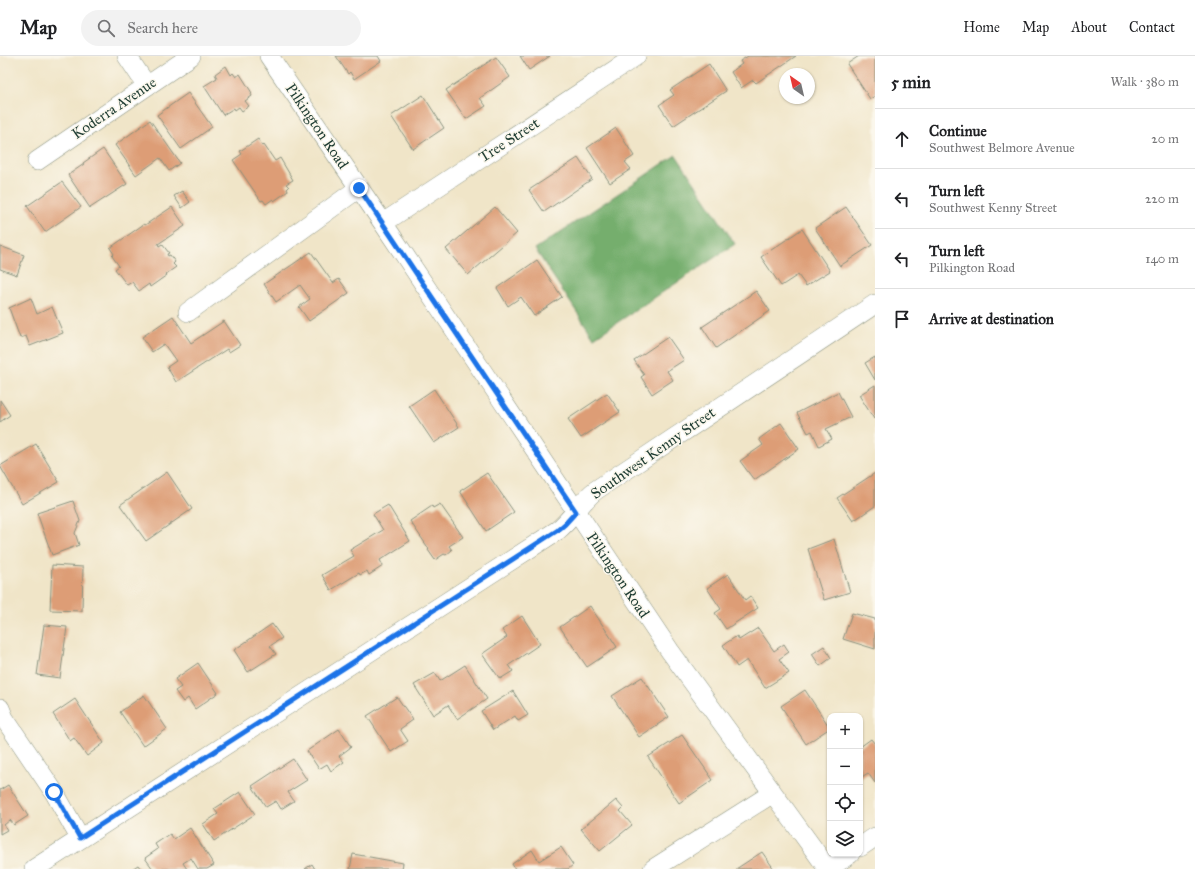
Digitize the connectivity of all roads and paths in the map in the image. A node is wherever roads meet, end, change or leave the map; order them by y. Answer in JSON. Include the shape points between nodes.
{"nodes":[{"id":1,"x":127,"y":56,"type":"edge"},
{"id":2,"x":191,"y":56,"type":"edge"},
{"id":3,"x":269,"y":56,"type":"edge"},
{"id":4,"x":636,"y":56,"type":"edge"},
{"id":5,"x":147,"y":86,"type":"junction"},
{"id":6,"x":37,"y":162,"type":"dead end"},
{"id":7,"x":359,"y":188,"type":"junction"},
{"id":8,"x":383,"y":223,"type":"junction"},
{"id":9,"x":875,"y":304,"type":"edge"},
{"id":10,"x":188,"y":312,"type":"dead end"},
{"id":11,"x":576,"y":512,"type":"junction"},
{"id":12,"x":0,"y":708,"type":"edge"},
{"id":13,"x":772,"y":793,"type":"junction"},
{"id":14,"x":875,"y":837,"type":"edge"},
{"id":15,"x":80,"y":838,"type":"junction"},
{"id":16,"x":863,"y":846,"type":"edge"},
{"id":17,"x":846,"y":857,"type":"edge"},
{"id":18,"x":34,"y":869,"type":"edge"},
{"id":19,"x":653,"y":869,"type":"edge"},
{"id":20,"x":828,"y":869,"type":"edge"}],
"edges":[{"from":1,"to":5,"type":"street"},
{"from":2,"to":5,"type":"street","name":"Koderra Avenue"},
{"from":3,"to":7,"type":"street","name":"Pilkington Road"},
{"from":4,"to":8,"type":"street","name":"Tree Street"},
{"from":5,"to":6,"type":"street","name":"Koderra Avenue"},
{"from":7,"to":8,"type":"street","name":"Pilkington Road"},
{"from":7,"to":10,"type":"street"},
{"from":8,"to":11,"type":"street","name":"Pilkington Road"},
{"from":9,"to":11,"type":"street","name":"Southwest Kenny Street","via":[[590,494]]},
{"from":11,"to":13,"type":"street","name":"Pilkington Road","via":[[670,651]]},
{"from":11,"to":15,"type":"street","name":"Southwest Kenny Street","via":[[558,530]]},
{"from":12,"to":15,"type":"street"},
{"from":13,"to":19,"type":"street"},
{"from":13,"to":20,"type":"street","name":"Pilkington Road"},
{"from":14,"to":16,"type":"street"},
{"from":15,"to":18,"type":"street","name":"Southwest Kenny Street"},
{"from":17,"to":20,"type":"street"}]}
